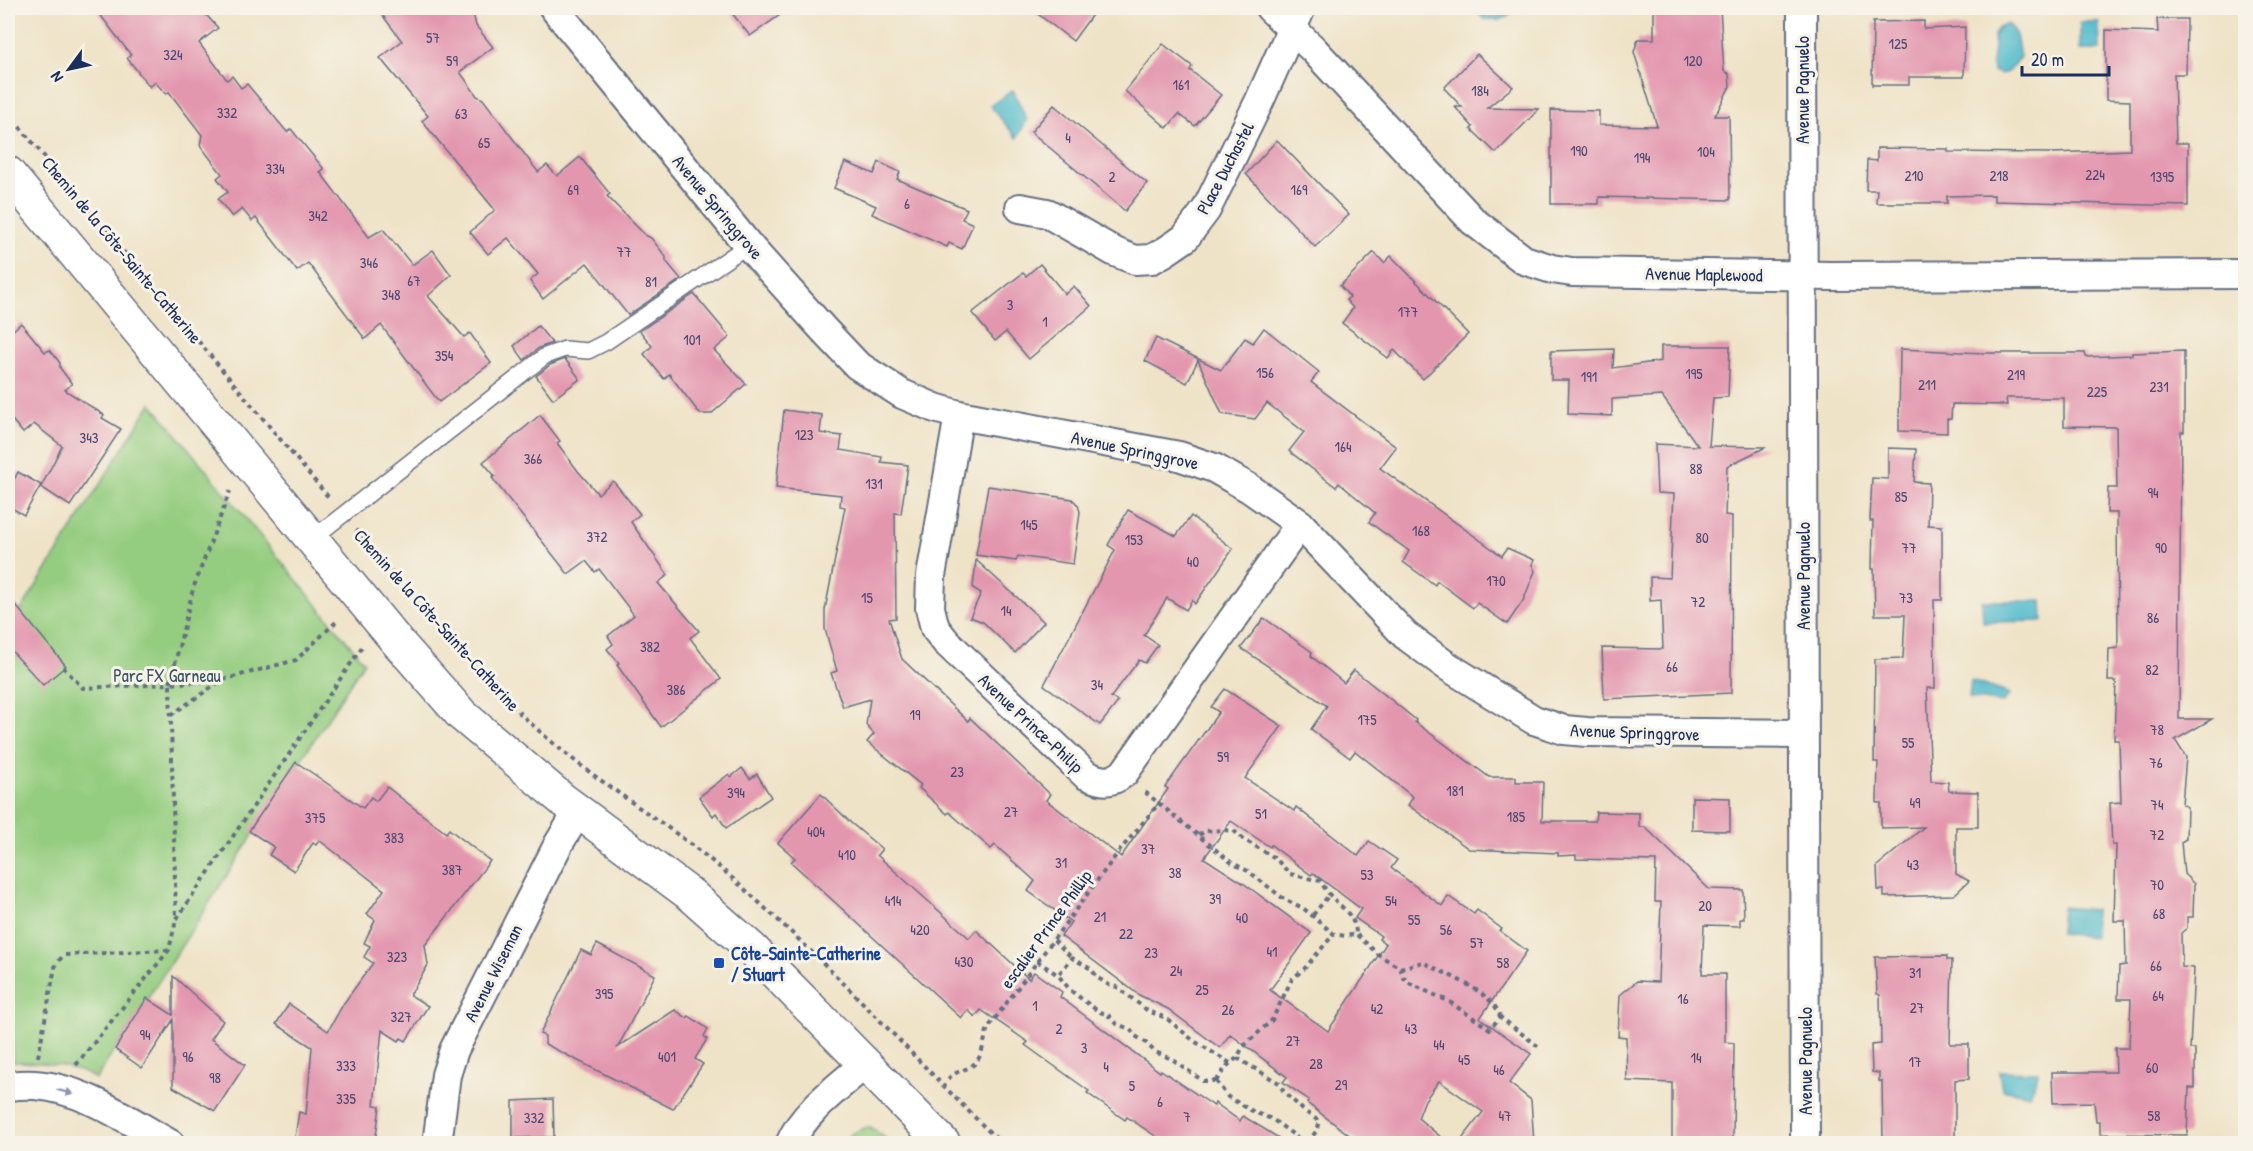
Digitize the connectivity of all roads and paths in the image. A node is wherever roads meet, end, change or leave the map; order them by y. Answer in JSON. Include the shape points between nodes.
{"nodes":[{"id":1,"x":554,"y":8,"type":"edge"},
{"id":2,"x":1270,"y":8,"type":"edge"},
{"id":3,"x":1802,"y":8,"type":"edge"},
{"id":4,"x":1296,"y":17,"type":"edge"},
{"id":5,"x":8,"y":113,"type":"edge"},
{"id":6,"x":8,"y":173,"type":"edge"},
{"id":7,"x":1020,"y":208,"type":"dead end"},
{"id":8,"x":748,"y":245,"type":"junction"},
{"id":9,"x":2246,"y":274,"type":"edge"},
{"id":10,"x":1803,"y":276,"type":"junction"},
{"id":11,"x":959,"y":415,"type":"junction"},
{"id":12,"x":230,"y":491,"type":"dead end"},
{"id":13,"x":343,"y":514,"type":"junction"},
{"id":14,"x":1300,"y":524,"type":"junction"},
{"id":15,"x":312,"y":539,"type":"junction"},
{"id":16,"x":339,"y":619,"type":"dead end"},
{"id":17,"x":362,"y":647,"type":"dead end"},
{"id":18,"x":63,"y":667,"type":"dead end"},
{"id":19,"x":222,"y":680,"type":"junction"},
{"id":20,"x":170,"y":684,"type":"junction"},
{"id":21,"x":170,"y":715,"type":"junction"},
{"id":22,"x":1803,"y":734,"type":"junction"},
{"id":23,"x":1148,"y":794,"type":"dead end"},
{"id":24,"x":1160,"y":802,"type":"junction"},
{"id":25,"x":578,"y":812,"type":"junction"},
{"id":26,"x":1198,"y":836,"type":"junction"},
{"id":27,"x":1329,"y":895,"type":"junction"},
{"id":28,"x":1312,"y":915,"type":"junction"},
{"id":29,"x":176,"y":920,"type":"junction"},
{"id":30,"x":1334,"y":934,"type":"junction"},
{"id":31,"x":1356,"y":934,"type":"junction"},
{"id":32,"x":1054,"y":940,"type":"junction"},
{"id":33,"x":169,"y":950,"type":"junction"},
{"id":34,"x":1072,"y":958,"type":"junction"},
{"id":35,"x":1037,"y":961,"type":"junction"},
{"id":36,"x":1400,"y":968,"type":"junction"},
{"id":37,"x":1058,"y":975,"type":"junction"},
{"id":38,"x":1500,"y":1017,"type":"junction"},
{"id":39,"x":1539,"y":1047,"type":"dead end"},
{"id":40,"x":1237,"y":1058,"type":"junction"},
{"id":41,"x":1230,"y":1063,"type":"junction"},
{"id":42,"x":865,"y":1064,"type":"junction"},
{"id":43,"x":36,"y":1066,"type":"dead end"},
{"id":44,"x":70,"y":1073,"type":"dead end"},
{"id":45,"x":948,"y":1079,"type":"dead end"},
{"id":46,"x":1216,"y":1081,"type":"junction"},
{"id":47,"x":8,"y":1086,"type":"edge"},
{"id":48,"x":170,"y":1143,"type":"edge"},
{"id":49,"x":437,"y":1143,"type":"edge"},
{"id":50,"x":790,"y":1143,"type":"edge"},
{"id":51,"x":944,"y":1143,"type":"edge"},
{"id":52,"x":1002,"y":1143,"type":"edge"},
{"id":53,"x":1306,"y":1143,"type":"edge"},
{"id":54,"x":1805,"y":1143,"type":"edge"}],
"edges":[{"from":1,"to":8,"type":"street","name":"Avenue Springgrove"},
{"from":2,"to":4,"type":"street","name":"Avenue Maplewood"},
{"from":3,"to":10,"type":"street","name":"Avenue Pagnuelo"},
{"from":4,"to":7,"type":"street","name":"Place Duchastel","via":[[1260,102],[1206,210],[1185,238],[1152,258],[1135,260],[1047,213]]},
{"from":4,"to":10,"type":"street","name":"Avenue Maplewood","via":[[1473,221],[1524,261],[1572,272]]},
{"from":5,"to":13,"type":"path","name":"Chemin de la Côte-Sainte-Catherine"},
{"from":6,"to":15,"type":"main road"},
{"from":8,"to":11,"type":"street","name":"Avenue Springgrove","via":[[857,365],[902,394]]},
{"from":8,"to":13,"type":"lane","via":[[606,342],[588,351],[565,349],[545,356]]},
{"from":9,"to":10,"type":"street","name":"Avenue Maplewood"},
{"from":10,"to":22,"type":"street","name":"Avenue Pagnuelo"},
{"from":11,"to":14,"type":"street","name":"Avenue Springgrove","via":[[1179,456],[1214,468]]},
{"from":11,"to":14,"type":"street","name":"Avenue Prince-Philip","via":[[931,576],[930,608],[935,628],[1086,775],[1101,782],[1124,773]]},
{"from":12,"to":20,"type":"path","via":[[193,589]]},
{"from":13,"to":15,"type":"lane"},
{"from":13,"to":52,"type":"path","name":"Chemin de la Côte-Sainte-Catherine","via":[[450,640],[519,712],[599,780],[705,855],[760,903]]},
{"from":14,"to":22,"type":"street","name":"Avenue Springgrove","via":[[1405,635],[1534,720],[1564,730],[1587,732]]},
{"from":15,"to":25,"type":"main road","via":[[462,715]]},
{"from":16,"to":19,"type":"path","via":[[296,660]]},
{"from":17,"to":29,"type":"path"},
{"from":18,"to":20,"type":"path","via":[[83,688]]},
{"from":19,"to":20,"type":"path"},
{"from":19,"to":21,"type":"path"},
{"from":20,"to":21,"type":"path"},
{"from":21,"to":29,"type":"path"},
{"from":22,"to":54,"type":"street","name":"Avenue Pagnuelo"},
{"from":23,"to":24,"type":"path"},
{"from":24,"to":26,"type":"path"},
{"from":24,"to":32,"type":"path","name":"escalier Prince Phillip"},
{"from":25,"to":42,"type":"main road","via":[[691,895],[752,948]]},
{"from":25,"to":49,"type":"street","name":"Avenue Wiseman","via":[[454,1050],[446,1075]]},
{"from":26,"to":27,"type":"path","via":[[1205,831],[1233,830],[1275,858],[1290,874],[1320,881]]},
{"from":26,"to":28,"type":"path"},
{"from":27,"to":28,"type":"path"},
{"from":27,"to":31,"type":"path","via":[[1350,916]]},
{"from":28,"to":30,"type":"path"},
{"from":29,"to":33,"type":"path"},
{"from":30,"to":31,"type":"path"},
{"from":30,"to":40,"type":"path","via":[[1292,979],[1272,1020],[1243,1047]]},
{"from":31,"to":36,"type":"path"},
{"from":32,"to":34,"type":"path"},
{"from":32,"to":35,"type":"path","name":"escalier Prince Phillip"},
{"from":33,"to":43,"type":"path","via":[[63,955],[55,967]]},
{"from":33,"to":44,"type":"path"},
{"from":34,"to":37,"type":"path"},
{"from":34,"to":41,"type":"path"},
{"from":35,"to":37,"type":"path"},
{"from":35,"to":45,"type":"path","name":"escalier Prince Phillip","via":[[988,1028],[979,1059]]},
{"from":36,"to":38,"type":"path","via":[[1423,962],[1456,978],[1488,999]]},
{"from":36,"to":38,"type":"path","via":[[1411,984],[1448,1001],[1490,1029]]},
{"from":37,"to":46,"type":"path","via":[[1070,990],[1130,1029],[1155,1052],[1203,1081]]},
{"from":38,"to":39,"type":"path"},
{"from":40,"to":41,"type":"path"},
{"from":40,"to":53,"type":"path","via":[[1279,1083],[1284,1092],[1320,1122]]},
{"from":41,"to":46,"type":"path"},
{"from":42,"to":50,"type":"street","via":[[809,1116]]},
{"from":42,"to":51,"type":"main road"},
{"from":46,"to":53,"type":"path","via":[[1228,1097],[1272,1119]]},
{"from":47,"to":48,"type":"street","one_way":true,"via":[[36,1085],[75,1094]]}]}
